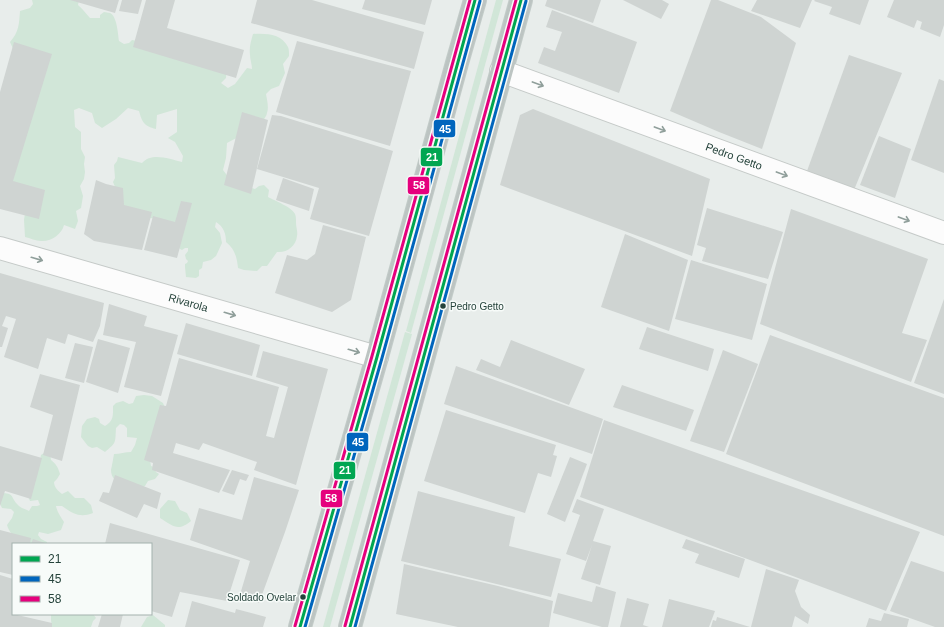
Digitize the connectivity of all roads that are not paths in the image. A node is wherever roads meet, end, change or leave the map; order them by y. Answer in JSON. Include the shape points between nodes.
{"nodes":[{"id":1,"x":475,"y":0,"type":"edge"},
{"id":2,"x":521,"y":0,"type":"edge"},
{"id":3,"x":502,"y":71,"type":"junction"},
{"id":4,"x":944,"y":233,"type":"edge"},
{"id":5,"x":0,"y":248,"type":"edge"},
{"id":6,"x":377,"y":357,"type":"junction"},
{"id":7,"x":353,"y":626,"type":"edge"},
{"id":8,"x":300,"y":627,"type":"edge"}],
"edges":[{"from":1,"to":6,"type":"highway"},
{"from":2,"to":3,"type":"highway"},
{"from":3,"to":4,"type":"street","name":"Pedro Getto","one_way":true},
{"from":3,"to":7,"type":"highway"},
{"from":5,"to":6,"type":"street","name":"Rivarola","one_way":true},
{"from":6,"to":8,"type":"highway"}]}
